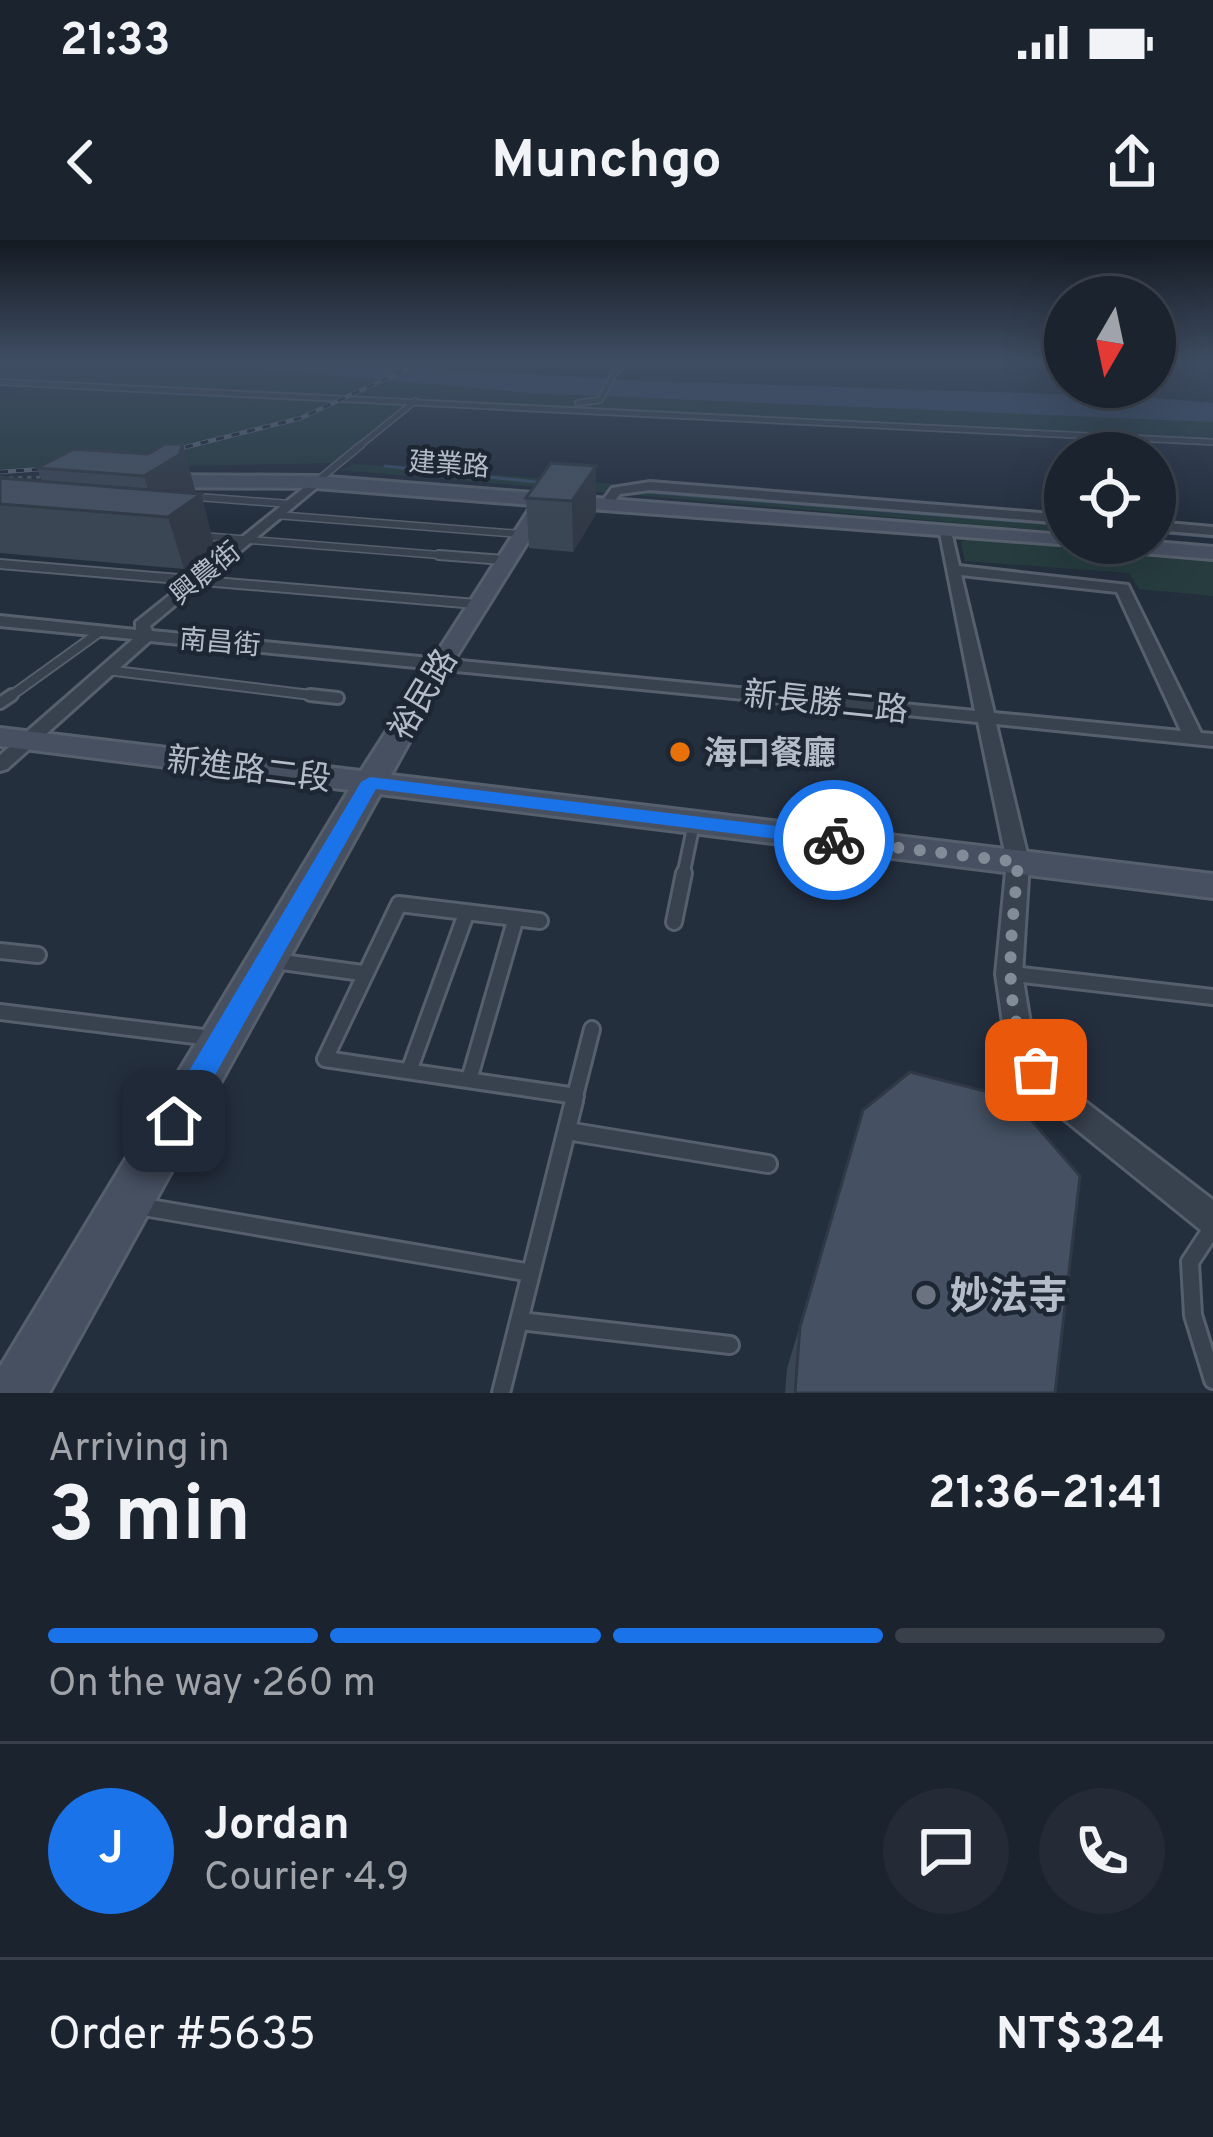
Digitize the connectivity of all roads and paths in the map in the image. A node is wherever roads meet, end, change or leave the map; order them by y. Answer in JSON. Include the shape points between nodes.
{"nodes":[{"id":1,"x":396,"y":415,"type":"edge"},
{"id":2,"x":682,"y":415,"type":"edge"},
{"id":3,"x":1213,"y":442,"type":"edge"},
{"id":4,"x":139,"y":481,"type":"edge"},
{"id":5,"x":316,"y":482,"type":"junction"},
{"id":6,"x":198,"y":497,"type":"edge"},
{"id":7,"x":546,"y":498,"type":"junction"},
{"id":8,"x":607,"y":503,"type":"junction"},
{"id":9,"x":283,"y":510,"type":"junction"},
{"id":10,"x":1044,"y":517,"type":"edge"},
{"id":11,"x":1176,"y":528,"type":"edge"},
{"id":12,"x":944,"y":531,"type":"junction"},
{"id":13,"x":1213,"y":531,"type":"edge"},
{"id":14,"x":201,"y":536,"type":"dead end"},
{"id":15,"x":247,"y":539,"type":"junction"},
{"id":16,"x":1044,"y":539,"type":"edge"},
{"id":17,"x":513,"y":547,"type":"junction"},
{"id":18,"x":1176,"y":550,"type":"edge"},
{"id":19,"x":1213,"y":553,"type":"edge"},
{"id":20,"x":0,"y":564,"type":"edge"},
{"id":21,"x":954,"y":570,"type":"junction"},
{"id":22,"x":195,"y":582,"type":"junction"},
{"id":23,"x":476,"y":604,"type":"junction"},
{"id":24,"x":0,"y":621,"type":"edge"},
{"id":25,"x":101,"y":631,"type":"junction"},
{"id":26,"x":146,"y":636,"type":"junction"},
{"id":27,"x":440,"y":662,"type":"junction"},
{"id":28,"x":107,"y":670,"type":"junction"},
{"id":29,"x":338,"y":698,"type":"dead end"},
{"id":30,"x":0,"y":703,"type":"edge"},
{"id":31,"x":987,"y":718,"type":"junction"},
{"id":32,"x":14,"y":739,"type":"edge"},
{"id":33,"x":1203,"y":740,"type":"edge"},
{"id":34,"x":0,"y":765,"type":"edge"},
{"id":35,"x":370,"y":782,"type":"junction"},
{"id":36,"x":694,"y":823,"type":"junction"},
{"id":37,"x":1018,"y":862,"type":"junction"},
{"id":38,"x":1213,"y":886,"type":"edge"},
{"id":39,"x":466,"y":914,"type":"junction"},
{"id":40,"x":515,"y":921,"type":"junction"},
{"id":41,"x":540,"y":921,"type":"dead end"},
{"id":42,"x":674,"y":922,"type":"dead end"},
{"id":43,"x":0,"y":951,"type":"edge"},
{"id":44,"x":38,"y":955,"type":"dead end"},
{"id":45,"x":266,"y":960,"type":"junction"},
{"id":46,"x":362,"y":973,"type":"junction"},
{"id":47,"x":1009,"y":974,"type":"junction"},
{"id":48,"x":1213,"y":997,"type":"edge"},
{"id":49,"x":0,"y":1012,"type":"edge"},
{"id":50,"x":592,"y":1029,"type":"dead end"},
{"id":51,"x":222,"y":1039,"type":"junction"},
{"id":52,"x":409,"y":1071,"type":"junction"},
{"id":53,"x":469,"y":1080,"type":"junction"},
{"id":54,"x":576,"y":1096,"type":"junction"},
{"id":55,"x":567,"y":1131,"type":"junction"},
{"id":56,"x":768,"y":1164,"type":"dead end"},
{"id":57,"x":126,"y":1204,"type":"junction"},
{"id":58,"x":1213,"y":1223,"type":"edge"},
{"id":59,"x":531,"y":1273,"type":"junction"},
{"id":60,"x":520,"y":1321,"type":"junction"},
{"id":61,"x":730,"y":1345,"type":"dead end"},
{"id":62,"x":1213,"y":1380,"type":"edge"},
{"id":63,"x":17,"y":1393,"type":"edge"},
{"id":64,"x":501,"y":1393,"type":"edge"}],
"edges":[{"from":1,"to":5,"type":"lane"},
{"from":2,"to":3,"type":"lane"},
{"from":4,"to":5,"type":"street","name":"建業路"},
{"from":5,"to":7,"type":"street","name":"建業路"},
{"from":5,"to":9,"type":"street","name":"興農街"},
{"from":6,"to":9,"type":"lane"},
{"from":7,"to":8,"type":"street","name":"建業路"},
{"from":7,"to":17,"type":"street","name":"裕民路"},
{"from":8,"to":10,"type":"street","name":"建業路","via":[[616,490],[650,486]]},
{"from":8,"to":12,"type":"street","name":"建業路"},
{"from":9,"to":15,"type":"street","name":"興農街"},
{"from":9,"to":17,"type":"lane"},
{"from":11,"to":13,"type":"street"},
{"from":12,"to":16,"type":"street","name":"建業路"},
{"from":12,"to":21,"type":"street"},
{"from":14,"to":15,"type":"lane"},
{"from":15,"to":17,"type":"lane"},
{"from":15,"to":22,"type":"street","name":"興農街"},
{"from":17,"to":23,"type":"street","name":"裕民路"},
{"from":18,"to":19,"type":"street"},
{"from":20,"to":22,"type":"lane"},
{"from":21,"to":31,"type":"street"},
{"from":21,"to":33,"type":"street","via":[[1123,588]]},
{"from":22,"to":23,"type":"lane"},
{"from":22,"to":26,"type":"street","name":"興農街","via":[[142,625]]},
{"from":23,"to":27,"type":"street","name":"裕民路"},
{"from":24,"to":25,"type":"street","name":"南昌街"},
{"from":25,"to":26,"type":"street","name":"南昌街"},
{"from":25,"to":30,"type":"lane"},
{"from":26,"to":27,"type":"street","name":"南昌街"},
{"from":26,"to":28,"type":"street","name":"興農街"},
{"from":27,"to":31,"type":"street","name":"新長勝二路"},
{"from":27,"to":35,"type":"street","name":"裕民路"},
{"from":28,"to":29,"type":"lane"},
{"from":28,"to":32,"type":"street","name":"興農街"},
{"from":31,"to":33,"type":"street","name":"新長勝二路"},
{"from":31,"to":37,"type":"street"},
{"from":32,"to":34,"type":"street","name":"興農街"},
{"from":32,"to":35,"type":"street","name":"新進路二段"},
{"from":35,"to":36,"type":"street","name":"新進路二段"},
{"from":35,"to":45,"type":"street","name":"裕民路"},
{"from":36,"to":37,"type":"street","name":"新進路二段"},
{"from":36,"to":42,"type":"lane"},
{"from":37,"to":38,"type":"street","name":"新進路二段"},
{"from":37,"to":47,"type":"street"},
{"from":39,"to":40,"type":"lane"},
{"from":39,"to":46,"type":"lane","via":[[399,904]]},
{"from":39,"to":52,"type":"lane"},
{"from":40,"to":41,"type":"lane"},
{"from":40,"to":53,"type":"lane"},
{"from":43,"to":44,"type":"lane"},
{"from":45,"to":46,"type":"lane"},
{"from":45,"to":51,"type":"street","name":"裕民路"},
{"from":46,"to":52,"type":"lane","via":[[325,1059]]},
{"from":47,"to":48,"type":"lane"},
{"from":47,"to":58,"type":"street","via":[[1020,1044],[1036,1070],[1060,1099]]},
{"from":49,"to":51,"type":"lane"},
{"from":50,"to":54,"type":"lane"},
{"from":51,"to":57,"type":"street","name":"裕民路"},
{"from":52,"to":53,"type":"lane"},
{"from":53,"to":54,"type":"lane"},
{"from":54,"to":55,"type":"lane"},
{"from":55,"to":56,"type":"lane"},
{"from":55,"to":59,"type":"lane"},
{"from":57,"to":59,"type":"lane"},
{"from":57,"to":63,"type":"street","name":"裕民路"},
{"from":58,"to":62,"type":"lane","via":[[1190,1262],[1193,1315]]},
{"from":59,"to":60,"type":"lane"},
{"from":60,"to":61,"type":"lane"},
{"from":60,"to":64,"type":"lane"}]}
